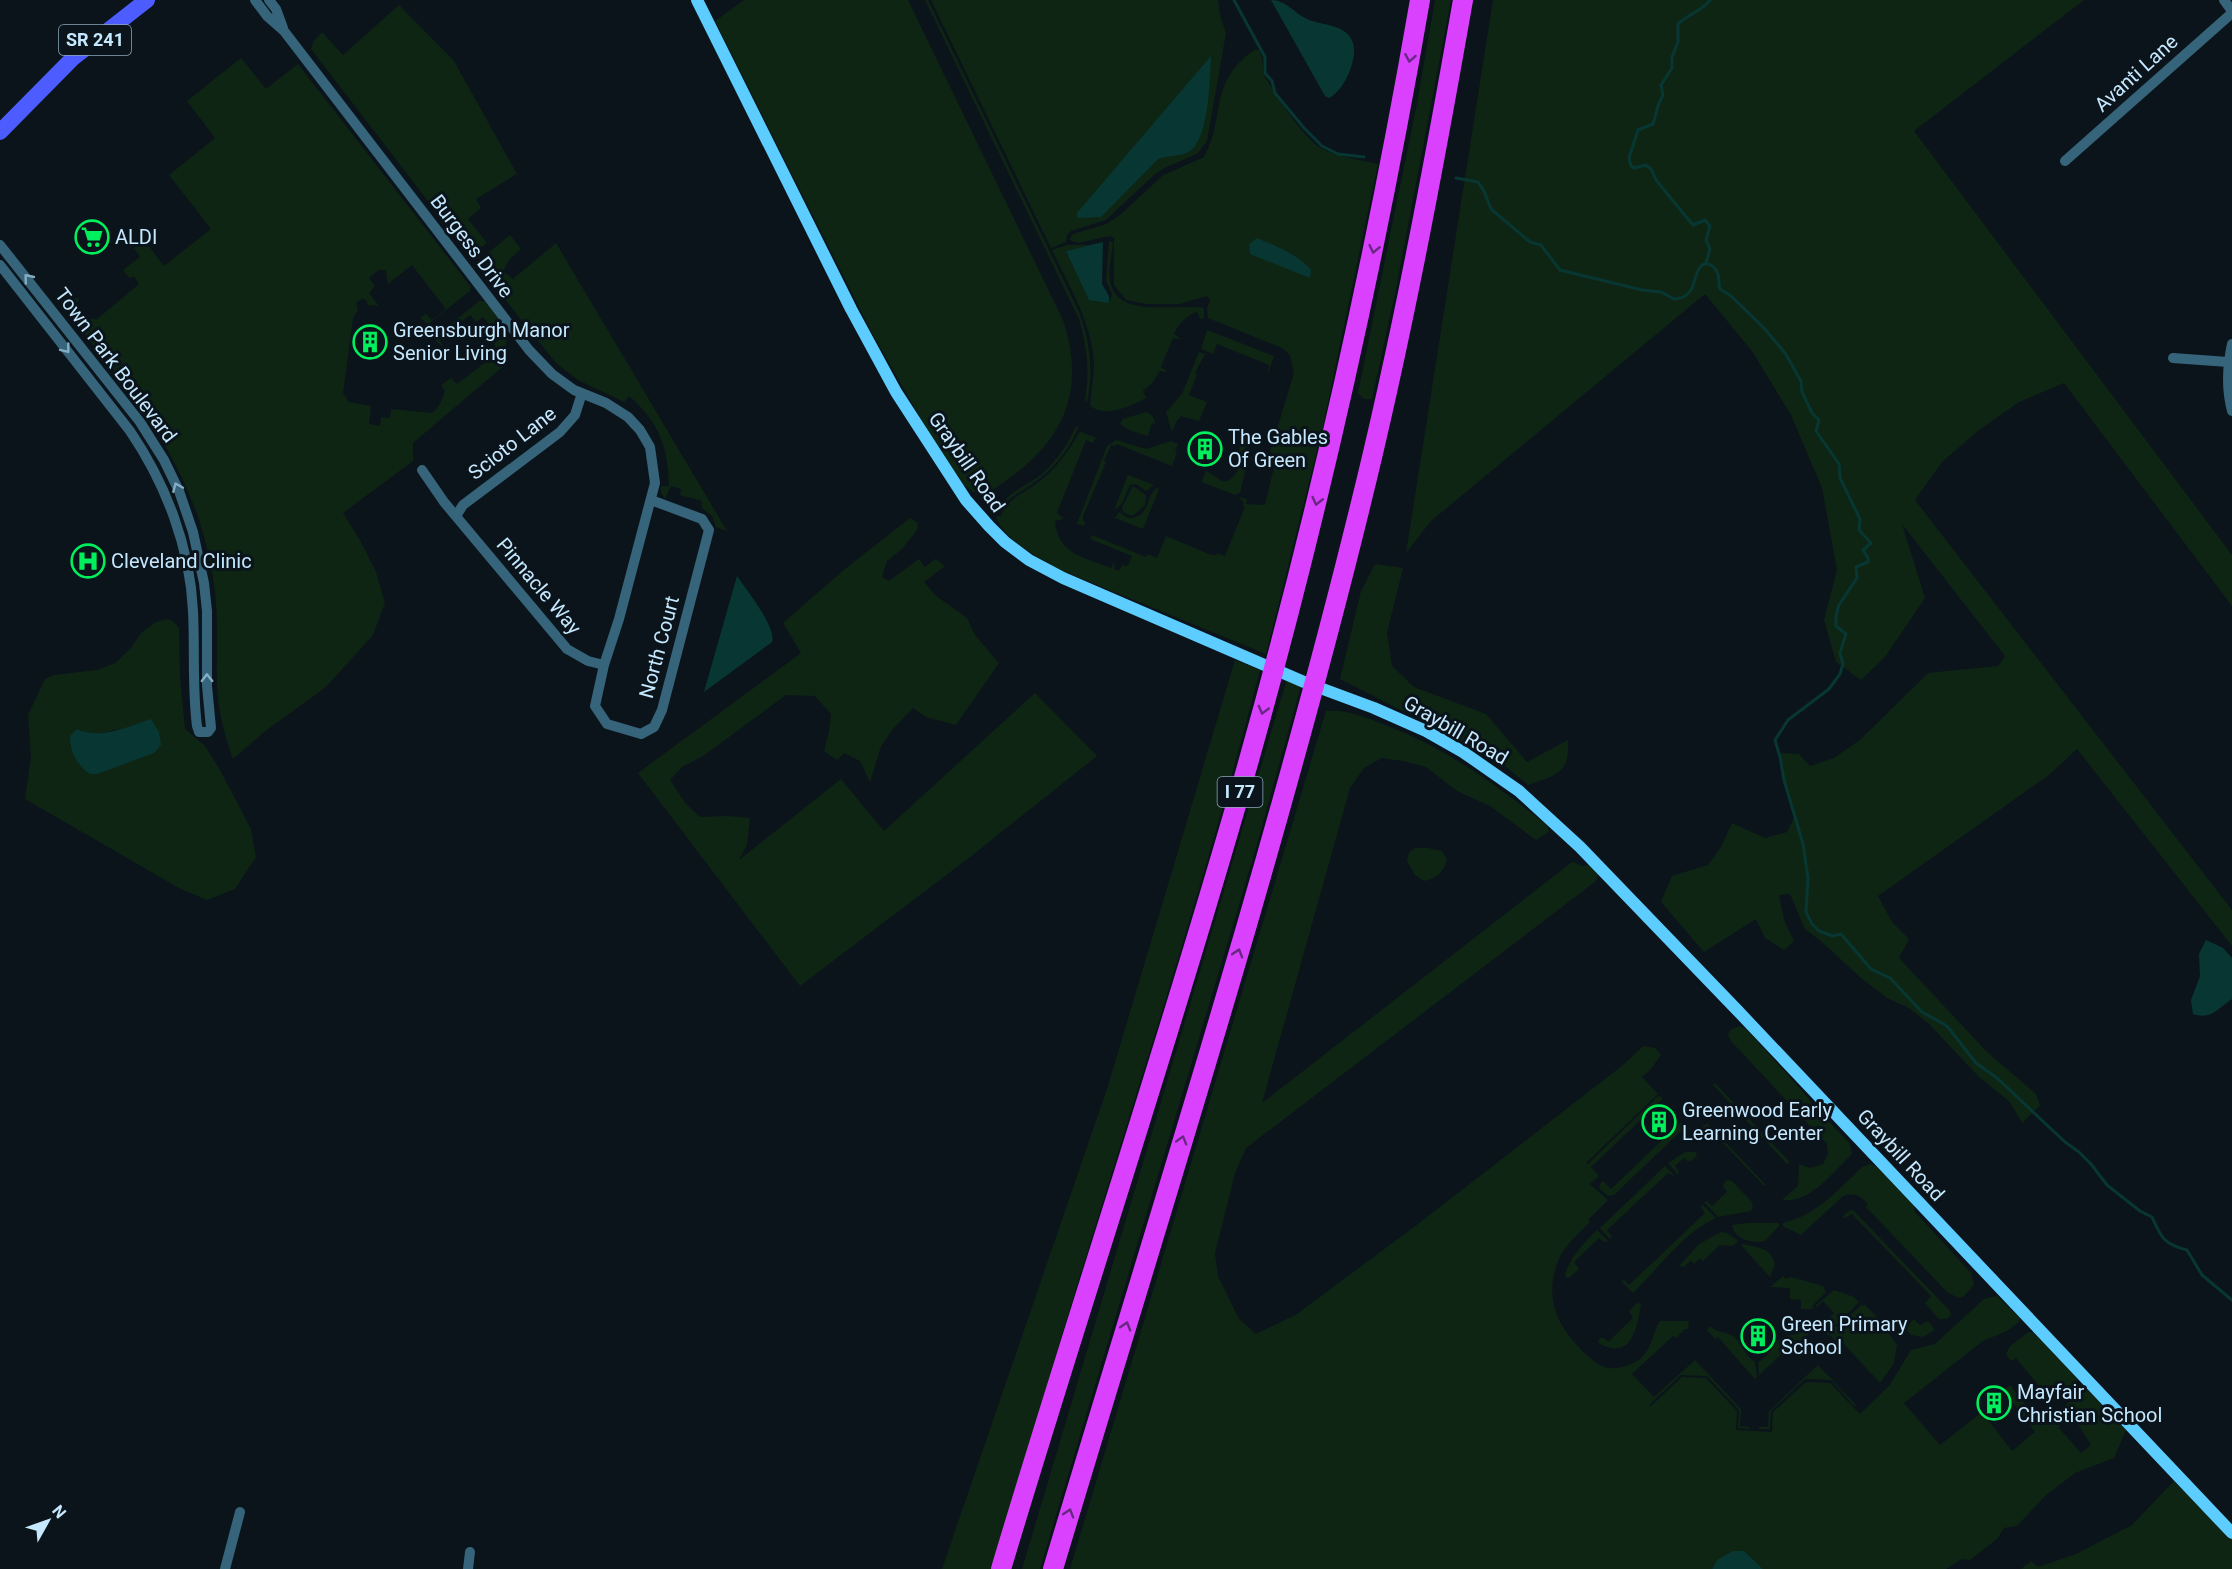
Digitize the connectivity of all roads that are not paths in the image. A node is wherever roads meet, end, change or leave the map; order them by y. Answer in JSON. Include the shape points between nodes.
{"nodes":[{"id":1,"x":147,"y":0,"type":"edge"},
{"id":2,"x":255,"y":0,"type":"edge"},
{"id":3,"x":269,"y":0,"type":"edge"},
{"id":4,"x":697,"y":0,"type":"edge"},
{"id":5,"x":1420,"y":0,"type":"edge"},
{"id":6,"x":1463,"y":0,"type":"edge"},
{"id":7,"x":2224,"y":0,"type":"edge"},
{"id":8,"x":2232,"y":12,"type":"edge"},
{"id":9,"x":284,"y":31,"type":"junction"},
{"id":10,"x":0,"y":132,"type":"edge"},
{"id":11,"x":2065,"y":161,"type":"dead end"},
{"id":12,"x":0,"y":245,"type":"edge"},
{"id":13,"x":0,"y":265,"type":"edge"},
{"id":14,"x":2232,"y":344,"type":"edge"},
{"id":15,"x":2173,"y":358,"type":"dead end"},
{"id":16,"x":2228,"y":362,"type":"junction"},
{"id":17,"x":582,"y":393,"type":"junction"},
{"id":18,"x":2232,"y":411,"type":"edge"},
{"id":19,"x":422,"y":470,"type":"dead end"},
{"id":20,"x":651,"y":500,"type":"junction"},
{"id":21,"x":456,"y":516,"type":"junction"},
{"id":22,"x":604,"y":665,"type":"junction"},
{"id":23,"x":240,"y":1512,"type":"dead end"},
{"id":24,"x":2232,"y":1533,"type":"edge"},
{"id":25,"x":470,"y":1552,"type":"dead end"},
{"id":26,"x":225,"y":1569,"type":"edge"},
{"id":27,"x":468,"y":1569,"type":"edge"},
{"id":28,"x":1001,"y":1569,"type":"edge"},
{"id":29,"x":1053,"y":1569,"type":"edge"}],
"edges":[{"from":1,"to":10,"type":"main road","number":"SR 241","via":[[73,58]]},
{"from":2,"to":9,"type":"street","name":"Burgess Drive"},
{"from":3,"to":9,"type":"street","name":"Burgess Drive"},
{"from":4,"to":24,"type":"street","name":"Graybill Road","via":[[896,392],[966,500],[1005,542],[1063,578],[1426,731],[1519,791],[1551,819],[1798,1074]]},
{"from":5,"to":28,"type":"highway","number":"I 77","one_way":true,"via":[[1386,192],[1350,362],[1279,651],[1161,1055]]},
{"from":29,"to":6,"type":"highway","number":"I 77","one_way":true,"via":[[1250,912],[1323,652],[1415,261]]},
{"from":7,"to":8,"type":"street"},
{"from":8,"to":11,"type":"street","name":"Avanti Lane"},
{"from":9,"to":17,"type":"street","name":"Burgess Drive","via":[[528,350],[552,374]]},
{"from":13,"to":12,"type":"street","name":"Town Park Boulevard","one_way":true,"via":[[130,431],[164,492],[181,539],[191,588],[197,726],[202,733],[208,732],[211,725],[206,597],[196,542],[179,490],[140,423]]},
{"from":14,"to":16,"type":"street"},
{"from":15,"to":16,"type":"street"},
{"from":16,"to":18,"type":"street"},
{"from":17,"to":20,"type":"street","name":"Burgess Drive","via":[[628,417],[640,430],[650,447],[655,474]]},
{"from":17,"to":21,"type":"street","name":"Scioto Lane","via":[[575,415],[560,432],[463,505]]},
{"from":19,"to":21,"type":"street","name":"Pinnacle Way"},
{"from":20,"to":22,"type":"street","name":"Burgess Drive"},
{"from":20,"to":22,"type":"street","name":"North Court","via":[[702,519],[709,530],[654,728],[641,734],[607,724],[595,706]]},
{"from":21,"to":22,"type":"street","name":"Pinnacle Way","via":[[567,649]]},
{"from":23,"to":26,"type":"street"},
{"from":25,"to":27,"type":"street"}]}
